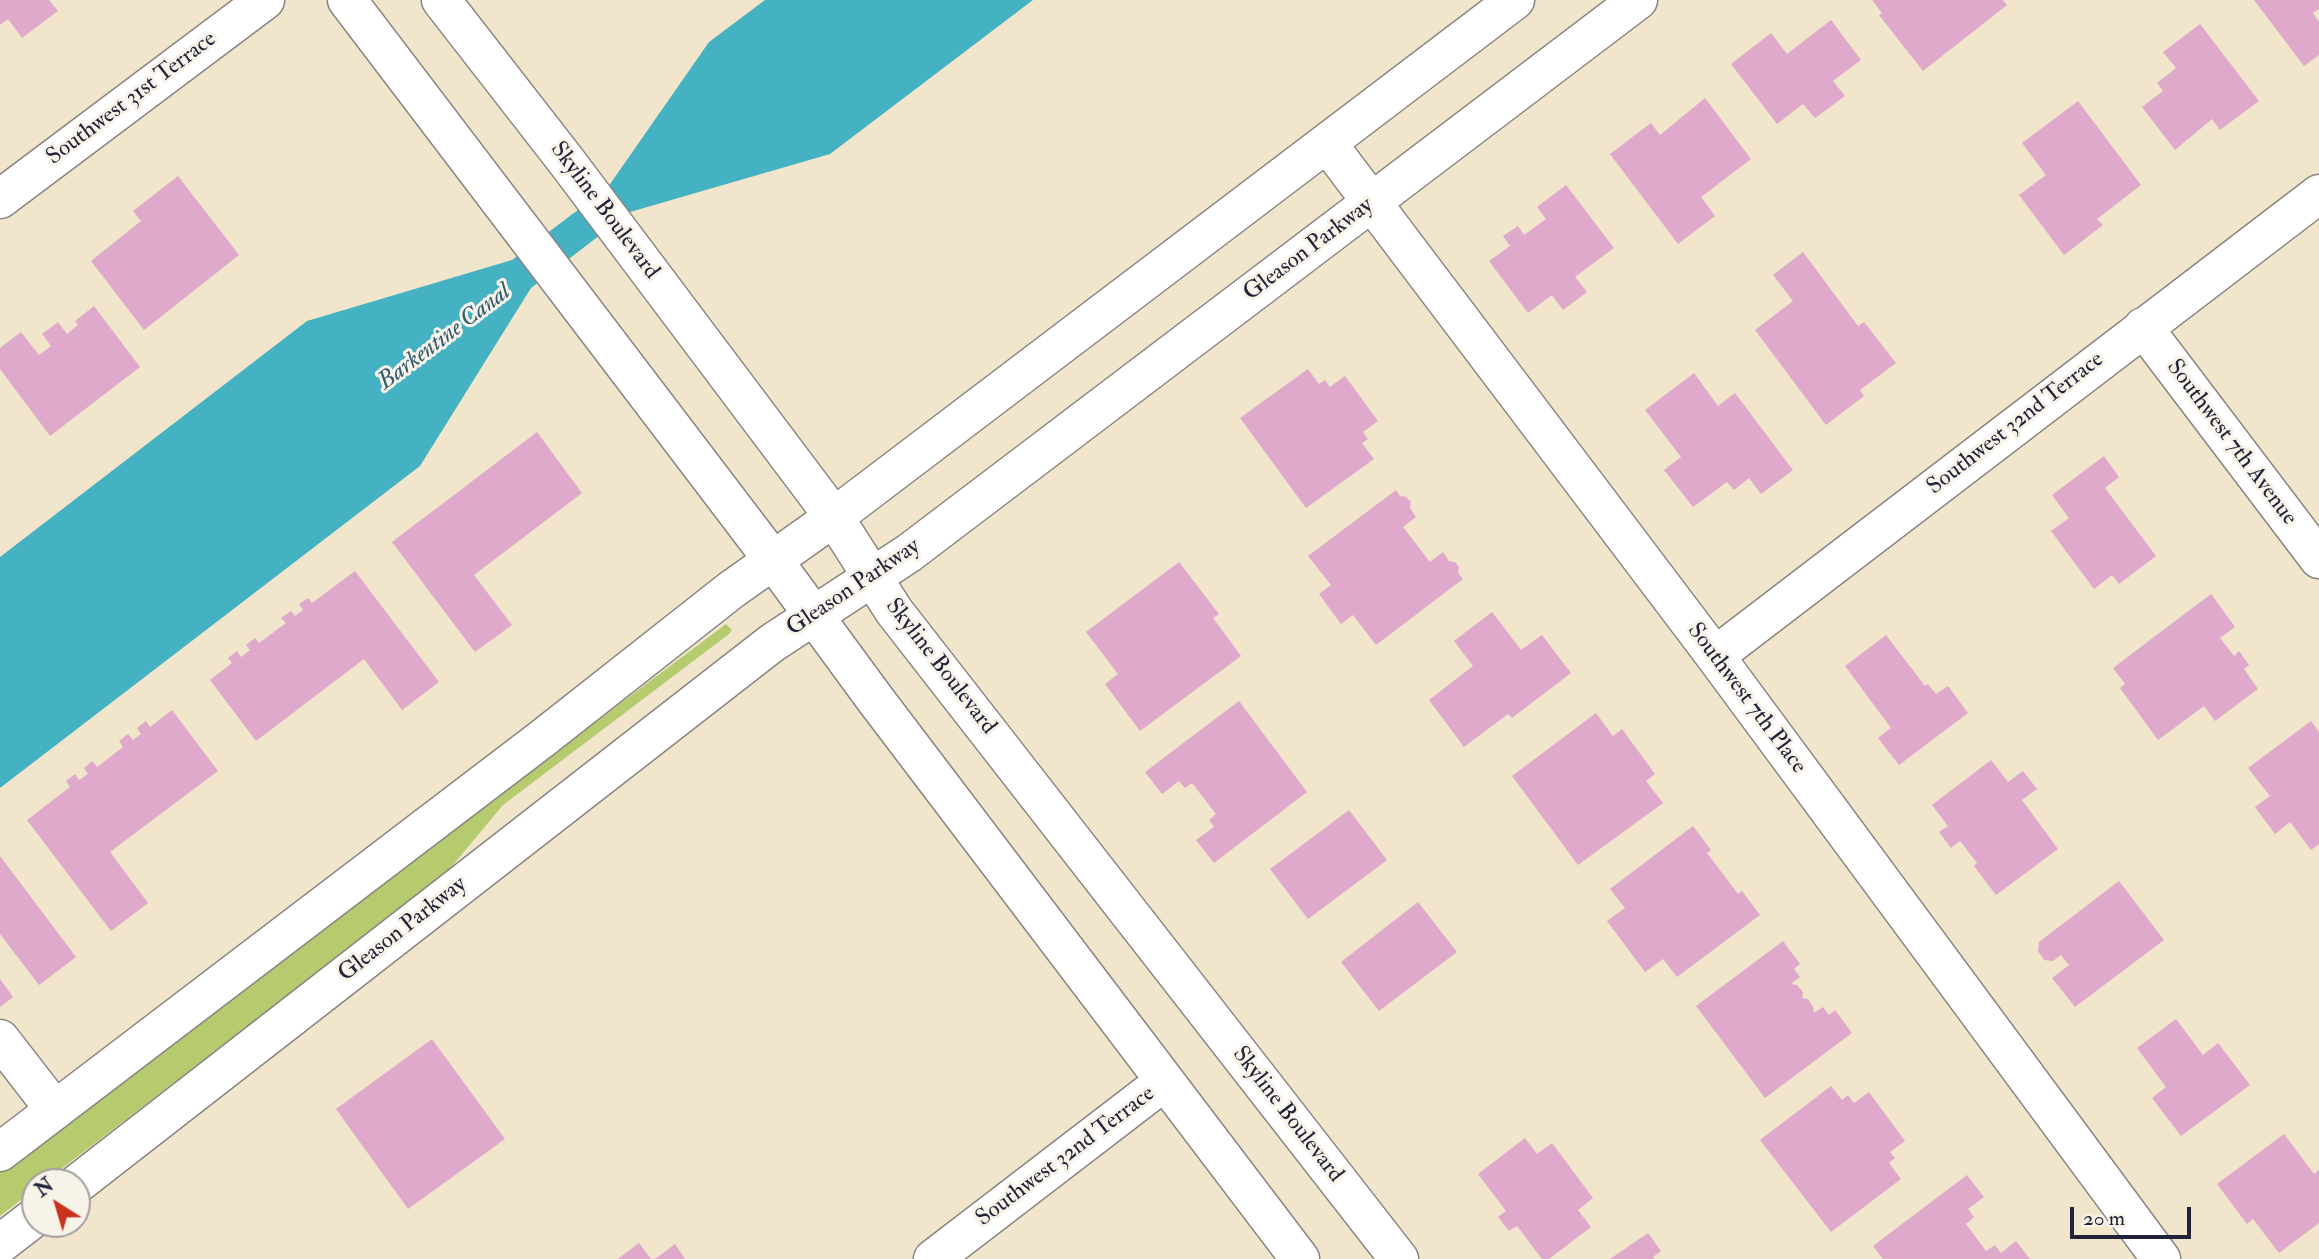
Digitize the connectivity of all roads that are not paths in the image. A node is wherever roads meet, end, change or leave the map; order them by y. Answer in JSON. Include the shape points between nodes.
{"nodes":[{"id":1,"x":265,"y":0,"type":"edge"},
{"id":2,"x":347,"y":0,"type":"edge"},
{"id":3,"x":441,"y":0,"type":"edge"},
{"id":4,"x":1515,"y":0,"type":"edge"},
{"id":5,"x":1638,"y":0,"type":"edge"},
{"id":6,"x":1326,"y":143,"type":"junction"},
{"id":7,"x":2319,"y":194,"type":"edge"},
{"id":8,"x":0,"y":199,"type":"edge"},
{"id":9,"x":1373,"y":202,"type":"junction"},
{"id":10,"x":2143,"y":327,"type":"junction"},
{"id":11,"x":834,"y":517,"type":"junction"},
{"id":12,"x":2319,"y":559,"type":"edge"},
{"id":13,"x":773,"y":560,"type":"junction"},
{"id":14,"x":873,"y":577,"type":"junction"},
{"id":15,"x":814,"y":615,"type":"junction"},
{"id":16,"x":1715,"y":656,"type":"junction"},
{"id":17,"x":0,"y":1039,"type":"edge"},
{"id":18,"x":1165,"y":1081,"type":"junction"},
{"id":19,"x":55,"y":1110,"type":"junction"},
{"id":20,"x":0,"y":1152,"type":"edge"},
{"id":21,"x":91,"y":1173,"type":"edge"},
{"id":22,"x":21,"y":1228,"type":"edge"},
{"id":23,"x":0,"y":1244,"type":"edge"},
{"id":24,"x":933,"y":1259,"type":"edge"},
{"id":25,"x":1300,"y":1259,"type":"edge"},
{"id":26,"x":1399,"y":1259,"type":"edge"},
{"id":27,"x":2161,"y":1259,"type":"edge"}],
"edges":[{"from":1,"to":8,"type":"street","name":"Southwest 31st Terrace"},
{"from":2,"to":13,"type":"street"},
{"from":3,"to":11,"type":"street","name":"Skyline Boulevard"},
{"from":4,"to":6,"type":"street"},
{"from":5,"to":9,"type":"street","name":"Gleason Parkway"},
{"from":6,"to":9,"type":"street","name":"Southwest 7th Place"},
{"from":6,"to":11,"type":"street"},
{"from":7,"to":10,"type":"street","name":"Southwest 32nd Terrace"},
{"from":9,"to":14,"type":"street","name":"Gleason Parkway"},
{"from":9,"to":16,"type":"street","name":"Southwest 7th Place"},
{"from":10,"to":12,"type":"street","name":"Southwest 7th Avenue"},
{"from":10,"to":16,"type":"street","name":"Southwest 32nd Terrace"},
{"from":11,"to":13,"type":"street"},
{"from":11,"to":14,"type":"street","name":"Skyline Boulevard"},
{"from":13,"to":15,"type":"street"},
{"from":13,"to":19,"type":"street"},
{"from":14,"to":15,"type":"street","name":"Gleason Parkway"},
{"from":14,"to":26,"type":"street","name":"Skyline Boulevard","via":[[894,611]]},
{"from":15,"to":18,"type":"street"},
{"from":15,"to":21,"type":"street","name":"Gleason Parkway"},
{"from":16,"to":27,"type":"street","name":"Southwest 7th Place"},
{"from":17,"to":19,"type":"street"},
{"from":18,"to":24,"type":"street","name":"Southwest 32nd Terrace"},
{"from":18,"to":25,"type":"street"},
{"from":19,"to":20,"type":"street"},
{"from":22,"to":23,"type":"street"}]}
